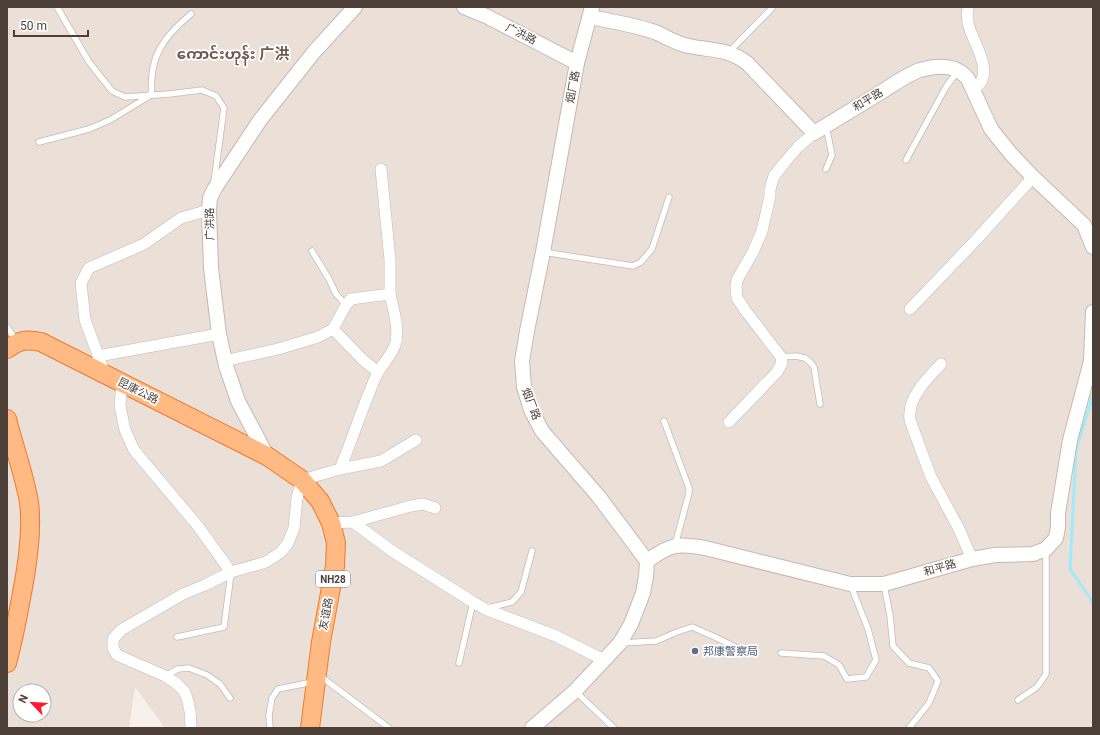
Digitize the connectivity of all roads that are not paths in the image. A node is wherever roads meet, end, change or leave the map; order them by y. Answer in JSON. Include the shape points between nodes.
{"nodes":[{"id":1,"x":57,"y":7,"type":"edge"},
{"id":2,"x":356,"y":7,"type":"edge"},
{"id":3,"x":464,"y":7,"type":"edge"},
{"id":4,"x":773,"y":7,"type":"edge"},
{"id":5,"x":968,"y":7,"type":"edge"},
{"id":6,"x":591,"y":12,"type":"edge"},
{"id":7,"x":191,"y":14,"type":"dead end"},
{"id":8,"x":729,"y":53,"type":"junction"},
{"id":9,"x":577,"y":63,"type":"junction"},
{"id":10,"x":959,"y":70,"type":"junction"},
{"id":11,"x":973,"y":89,"type":"junction"},
{"id":12,"x":152,"y":95,"type":"junction"},
{"id":13,"x":820,"y":129,"type":"junction"},
{"id":14,"x":39,"y":142,"type":"dead end"},
{"id":15,"x":906,"y":160,"type":"dead end"},
{"id":16,"x":380,"y":169,"type":"dead end"},
{"id":17,"x":826,"y":169,"type":"dead end"},
{"id":18,"x":1033,"y":178,"type":"junction"},
{"id":19,"x":213,"y":193,"type":"junction"},
{"id":20,"x":669,"y":197,"type":"dead end"},
{"id":21,"x":209,"y":210,"type":"junction"},
{"id":22,"x":1093,"y":247,"type":"edge"},
{"id":23,"x":312,"y":251,"type":"dead end"},
{"id":24,"x":542,"y":252,"type":"junction"},
{"id":25,"x":390,"y":294,"type":"junction"},
{"id":26,"x":346,"y":305,"type":"junction"},
{"id":27,"x":910,"y":309,"type":"dead end"},
{"id":28,"x":1093,"y":312,"type":"edge"},
{"id":29,"x":7,"y":327,"type":"edge"},
{"id":30,"x":333,"y":329,"type":"junction"},
{"id":31,"x":219,"y":334,"type":"junction"},
{"id":32,"x":12,"y":345,"type":"edge"},
{"id":33,"x":98,"y":356,"type":"junction"},
{"id":34,"x":781,"y":357,"type":"junction"},
{"id":35,"x":224,"y":361,"type":"junction"},
{"id":36,"x":1092,"y":361,"type":"edge"},
{"id":37,"x":941,"y":364,"type":"dead end"},
{"id":38,"x":378,"y":372,"type":"junction"},
{"id":39,"x":105,"y":374,"type":"junction"},
{"id":40,"x":122,"y":383,"type":"junction"},
{"id":41,"x":820,"y":404,"type":"dead end"},
{"id":42,"x":7,"y":419,"type":"edge"},
{"id":43,"x":664,"y":421,"type":"dead end"},
{"id":44,"x":729,"y":422,"type":"dead end"},
{"id":45,"x":416,"y":440,"type":"dead end"},
{"id":46,"x":267,"y":456,"type":"junction"},
{"id":47,"x":340,"y":469,"type":"junction"},
{"id":48,"x":302,"y":480,"type":"junction"},
{"id":49,"x":435,"y":508,"type":"dead end"},
{"id":50,"x":354,"y":522,"type":"junction"},
{"id":51,"x":331,"y":523,"type":"junction"},
{"id":52,"x":675,"y":545,"type":"junction"},
{"id":53,"x":1046,"y":549,"type":"junction"},
{"id":54,"x":532,"y":550,"type":"dead end"},
{"id":55,"x":972,"y":559,"type":"junction"},
{"id":56,"x":646,"y":561,"type":"junction"},
{"id":57,"x":231,"y":572,"type":"junction"},
{"id":58,"x":850,"y":584,"type":"junction"},
{"id":59,"x":884,"y":584,"type":"junction"},
{"id":60,"x":472,"y":602,"type":"junction"},
{"id":61,"x":486,"y":609,"type":"junction"},
{"id":62,"x":177,"y":637,"type":"dead end"},
{"id":63,"x":620,"y":643,"type":"junction"},
{"id":64,"x":735,"y":647,"type":"dead end"},
{"id":65,"x":781,"y":653,"type":"dead end"},
{"id":66,"x":7,"y":659,"type":"edge"},
{"id":67,"x":604,"y":660,"type":"junction"},
{"id":68,"x":459,"y":664,"type":"dead end"},
{"id":69,"x":165,"y":676,"type":"junction"},
{"id":70,"x":316,"y":677,"type":"junction"},
{"id":71,"x":575,"y":691,"type":"junction"},
{"id":72,"x":230,"y":698,"type":"dead end"},
{"id":73,"x":1018,"y":700,"type":"dead end"},
{"id":74,"x":191,"y":728,"type":"edge"},
{"id":75,"x":270,"y":728,"type":"edge"},
{"id":76,"x":310,"y":728,"type":"edge"},
{"id":77,"x":389,"y":728,"type":"edge"},
{"id":78,"x":532,"y":728,"type":"edge"},
{"id":79,"x":614,"y":728,"type":"edge"},
{"id":80,"x":909,"y":728,"type":"edge"}],
"edges":[{"from":1,"to":12,"type":"lane","via":[[89,62],[112,91],[125,97]]},
{"from":2,"to":19,"type":"street","name":"广洪路","via":[[314,52],[260,120]]},
{"from":3,"to":9,"type":"street","name":"广洪路"},
{"from":4,"to":8,"type":"lane"},
{"from":5,"to":11,"type":"street","via":[[968,24],[983,63],[982,79]]},
{"from":6,"to":8,"type":"street","via":[[656,32],[688,46]]},
{"from":6,"to":9,"type":"street","name":"烟厂路"},
{"from":7,"to":12,"type":"lane","via":[[173,30],[156,55]]},
{"from":8,"to":13,"type":"street","via":[[747,63]]},
{"from":9,"to":24,"type":"street","name":"烟厂路"},
{"from":10,"to":11,"type":"street"},
{"from":10,"to":13,"type":"street","name":"和平路","via":[[938,67],[919,70]]},
{"from":10,"to":15,"type":"lane","via":[[946,87]]},
{"from":11,"to":18,"type":"street","via":[[991,129]]},
{"from":12,"to":14,"type":"lane","via":[[90,129]]},
{"from":12,"to":19,"type":"lane","via":[[202,90],[216,96],[224,108]]},
{"from":13,"to":17,"type":"lane","via":[[832,155]]},
{"from":13,"to":34,"type":"street","via":[[798,147],[774,176],[762,230],[737,280],[737,298]]},
{"from":16,"to":25,"type":"street","via":[[390,260]]},
{"from":18,"to":22,"type":"street","via":[[1084,225]]},
{"from":18,"to":27,"type":"street"},
{"from":19,"to":21,"type":"street","name":"广洪路"},
{"from":20,"to":24,"type":"lane","via":[[652,249],[641,262],[633,266]]},
{"from":21,"to":31,"type":"street","name":"广洪路","via":[[211,268]]},
{"from":21,"to":33,"type":"street","via":[[181,218],[144,244],[89,268],[81,283],[86,320]]},
{"from":23,"to":26,"type":"lane","via":[[336,294]]},
{"from":24,"to":56,"type":"street","name":"烟厂路","via":[[522,361],[524,388],[531,410],[542,431],[599,497]]},
{"from":25,"to":26,"type":"street","via":[[351,299]]},
{"from":25,"to":38,"type":"street","via":[[397,329],[395,344]]},
{"from":26,"to":30,"type":"street"},
{"from":28,"to":36,"type":"street"},
{"from":29,"to":32,"type":"lane"},
{"from":30,"to":35,"type":"street","via":[[318,337],[278,349]]},
{"from":30,"to":38,"type":"street"},
{"from":31,"to":33,"type":"street"},
{"from":31,"to":35,"type":"street","name":"广洪路"},
{"from":32,"to":39,"type":"highway","name":"昆康公路","number":"NH28","via":[[29,340],[41,342]]},
{"from":33,"to":39,"type":"street"},
{"from":34,"to":41,"type":"lane","via":[[796,356],[810,362],[814,367]]},
{"from":34,"to":44,"type":"street","via":[[782,363],[777,372]]},
{"from":35,"to":46,"type":"street","name":"广洪路","via":[[238,401]]},
{"from":36,"to":53,"type":"street","via":[[1070,440],[1056,538]]},
{"from":37,"to":55,"type":"street","via":[[918,391],[911,404],[911,423],[931,477]]},
{"from":38,"to":47,"type":"street"},
{"from":39,"to":40,"type":"highway","name":"昆康公路","number":"NH28"},
{"from":40,"to":46,"type":"highway","name":"昆康公路","number":"NH28"},
{"from":40,"to":57,"type":"street","via":[[120,406],[125,430],[134,450],[197,525]]},
{"from":42,"to":66,"type":"highway","via":[[29,503],[30,529],[23,590]]},
{"from":43,"to":52,"type":"lane","via":[[689,488]]},
{"from":45,"to":47,"type":"street","via":[[381,461]]},
{"from":46,"to":48,"type":"highway","name":"友谊路","number":"NH28"},
{"from":47,"to":48,"type":"street"},
{"from":48,"to":51,"type":"highway","name":"友谊路","number":"NH28","via":[[320,501]]},
{"from":48,"to":57,"type":"street","via":[[294,528],[288,543],[281,552],[266,562]]},
{"from":49,"to":50,"type":"street","via":[[424,504],[411,506]]},
{"from":50,"to":51,"type":"street"},
{"from":50,"to":60,"type":"street"},
{"from":51,"to":70,"type":"highway","name":"友谊路","number":"NH28","via":[[336,543],[335,566]]},
{"from":52,"to":56,"type":"street","name":"和平路","via":[[661,550]]},
{"from":52,"to":58,"type":"street","name":"和平路","via":[[706,548]]},
{"from":53,"to":55,"type":"street","name":"和平路","via":[[1033,554],[995,555]]},
{"from":53,"to":73,"type":"lane","via":[[1046,674],[1037,687]]},
{"from":54,"to":61,"type":"lane","via":[[521,592],[512,602]]},
{"from":55,"to":59,"type":"street","name":"和平路"},
{"from":56,"to":63,"type":"street","via":[[643,593],[631,624]]},
{"from":57,"to":62,"type":"lane","via":[[224,627]]},
{"from":57,"to":69,"type":"street","via":[[183,594],[121,630],[113,639],[113,648],[117,655]]},
{"from":58,"to":59,"type":"street","name":"和平路"},
{"from":58,"to":65,"type":"lane","via":[[868,628],[876,660],[866,676],[847,679],[839,665],[824,656]]},
{"from":59,"to":80,"type":"lane","via":[[893,646],[909,662],[929,668],[938,681],[929,703]]},
{"from":60,"to":61,"type":"street"},
{"from":60,"to":68,"type":"lane"},
{"from":61,"to":67,"type":"street","via":[[556,636]]},
{"from":63,"to":64,"type":"lane","via":[[656,641],[692,627]]},
{"from":63,"to":67,"type":"street"},
{"from":67,"to":71,"type":"street"},
{"from":69,"to":72,"type":"lane","via":[[178,669],[189,668],[207,675],[220,684]]},
{"from":69,"to":74,"type":"street","via":[[184,691],[190,711]]},
{"from":70,"to":75,"type":"lane","via":[[278,689],[272,698]]},
{"from":70,"to":76,"type":"highway","name":"友谊路","number":"NH28"},
{"from":70,"to":77,"type":"lane"},
{"from":71,"to":78,"type":"street"},
{"from":71,"to":79,"type":"lane"}]}
